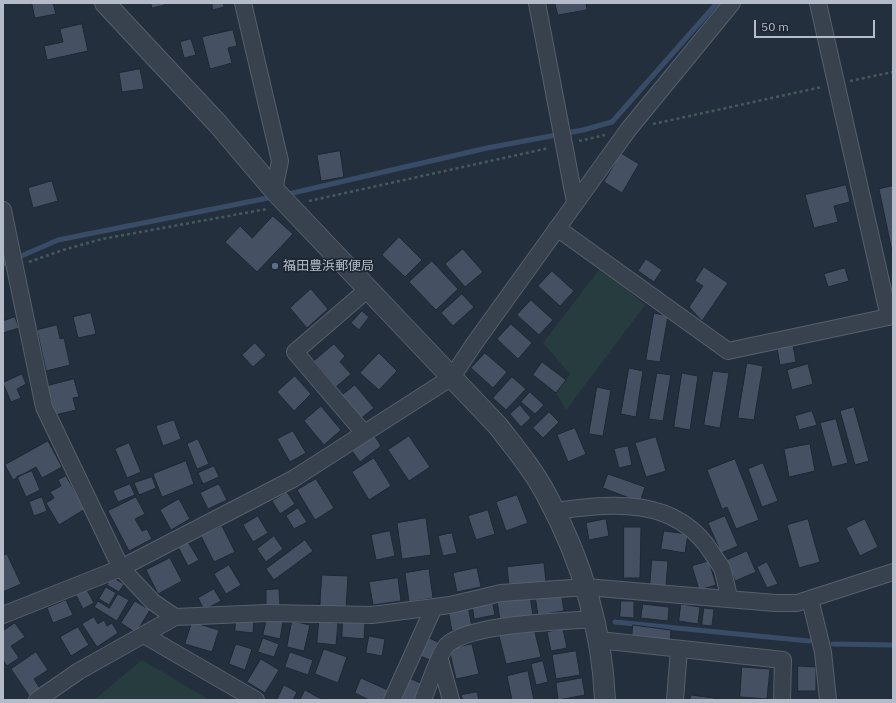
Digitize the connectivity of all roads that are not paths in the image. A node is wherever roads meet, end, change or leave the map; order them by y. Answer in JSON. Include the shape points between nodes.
{"nodes":[{"id":1,"x":105,"y":3,"type":"edge"},
{"id":2,"x":243,"y":3,"type":"edge"},
{"id":3,"x":538,"y":3,"type":"edge"},
{"id":4,"x":732,"y":3,"type":"edge"},
{"id":5,"x":818,"y":3,"type":"edge"},
{"id":6,"x":274,"y":190,"type":"junction"},
{"id":7,"x":575,"y":202,"type":"junction"},
{"id":8,"x":3,"y":210,"type":"edge"},
{"id":9,"x":557,"y":228,"type":"junction"},
{"id":10,"x":368,"y":289,"type":"junction"},
{"id":11,"x":891,"y":317,"type":"edge"},
{"id":12,"x":452,"y":377,"type":"junction"},
{"id":13,"x":364,"y":433,"type":"junction"},
{"id":14,"x":554,"y":511,"type":"junction"},
{"id":15,"x":121,"y":568,"type":"junction"},
{"id":16,"x":893,"y":572,"type":"edge"},
{"id":17,"x":586,"y":587,"type":"junction"},
{"id":18,"x":729,"y":598,"type":"junction"},
{"id":19,"x":810,"y":600,"type":"junction"},
{"id":20,"x":434,"y":607,"type":"junction"},
{"id":21,"x":3,"y":615,"type":"edge"},
{"id":22,"x":175,"y":617,"type":"junction"},
{"id":23,"x":594,"y":619,"type":"junction"},
{"id":24,"x":144,"y":635,"type":"junction"},
{"id":25,"x":599,"y":640,"type":"junction"},
{"id":26,"x":679,"y":649,"type":"junction"},
{"id":27,"x":440,"y":660,"type":"junction"},
{"id":28,"x":37,"y":700,"type":"edge"},
{"id":29,"x":256,"y":700,"type":"edge"},
{"id":30,"x":392,"y":700,"type":"edge"},
{"id":31,"x":423,"y":700,"type":"edge"},
{"id":32,"x":451,"y":700,"type":"edge"},
{"id":33,"x":605,"y":700,"type":"edge"},
{"id":34,"x":675,"y":700,"type":"edge"},
{"id":35,"x":782,"y":700,"type":"edge"},
{"id":36,"x":828,"y":700,"type":"edge"}],
"edges":[{"from":1,"to":6,"type":"street","via":[[218,124]]},
{"from":2,"to":6,"type":"street","via":[[280,161]]},
{"from":3,"to":7,"type":"street"},
{"from":4,"to":7,"type":"street","via":[[628,130]]},
{"from":5,"to":11,"type":"street"},
{"from":6,"to":10,"type":"street"},
{"from":7,"to":9,"type":"street"},
{"from":8,"to":15,"type":"street","via":[[44,407]]},
{"from":9,"to":11,"type":"street","via":[[728,351]]},
{"from":9,"to":12,"type":"street"},
{"from":10,"to":12,"type":"street"},
{"from":10,"to":13,"type":"street","via":[[295,352]]},
{"from":12,"to":13,"type":"street"},
{"from":12,"to":14,"type":"street","via":[[498,426],[542,489]]},
{"from":13,"to":15,"type":"street","via":[[293,478]]},
{"from":14,"to":17,"type":"street","via":[[568,539]]},
{"from":14,"to":18,"type":"street","via":[[592,506],[633,506],[662,512],[686,523],[704,541],[722,568]]},
{"from":15,"to":21,"type":"street"},
{"from":15,"to":22,"type":"street","via":[[153,602]]},
{"from":16,"to":19,"type":"street"},
{"from":17,"to":18,"type":"street"},
{"from":17,"to":20,"type":"street","via":[[501,593]]},
{"from":17,"to":23,"type":"street"},
{"from":18,"to":19,"type":"street","via":[[775,603]]},
{"from":19,"to":36,"type":"street","via":[[823,652]]},
{"from":20,"to":22,"type":"street","via":[[372,615],[267,613]]},
{"from":20,"to":30,"type":"street"},
{"from":22,"to":24,"type":"street"},
{"from":23,"to":25,"type":"street"},
{"from":23,"to":27,"type":"street","via":[[487,629],[458,638],[445,647]]},
{"from":24,"to":28,"type":"street","via":[[79,671]]},
{"from":24,"to":29,"type":"street"},
{"from":25,"to":26,"type":"street"},
{"from":25,"to":33,"type":"street"},
{"from":26,"to":34,"type":"street"},
{"from":26,"to":35,"type":"street","via":[[783,660]]},
{"from":27,"to":31,"type":"street"},
{"from":27,"to":32,"type":"street"}]}
